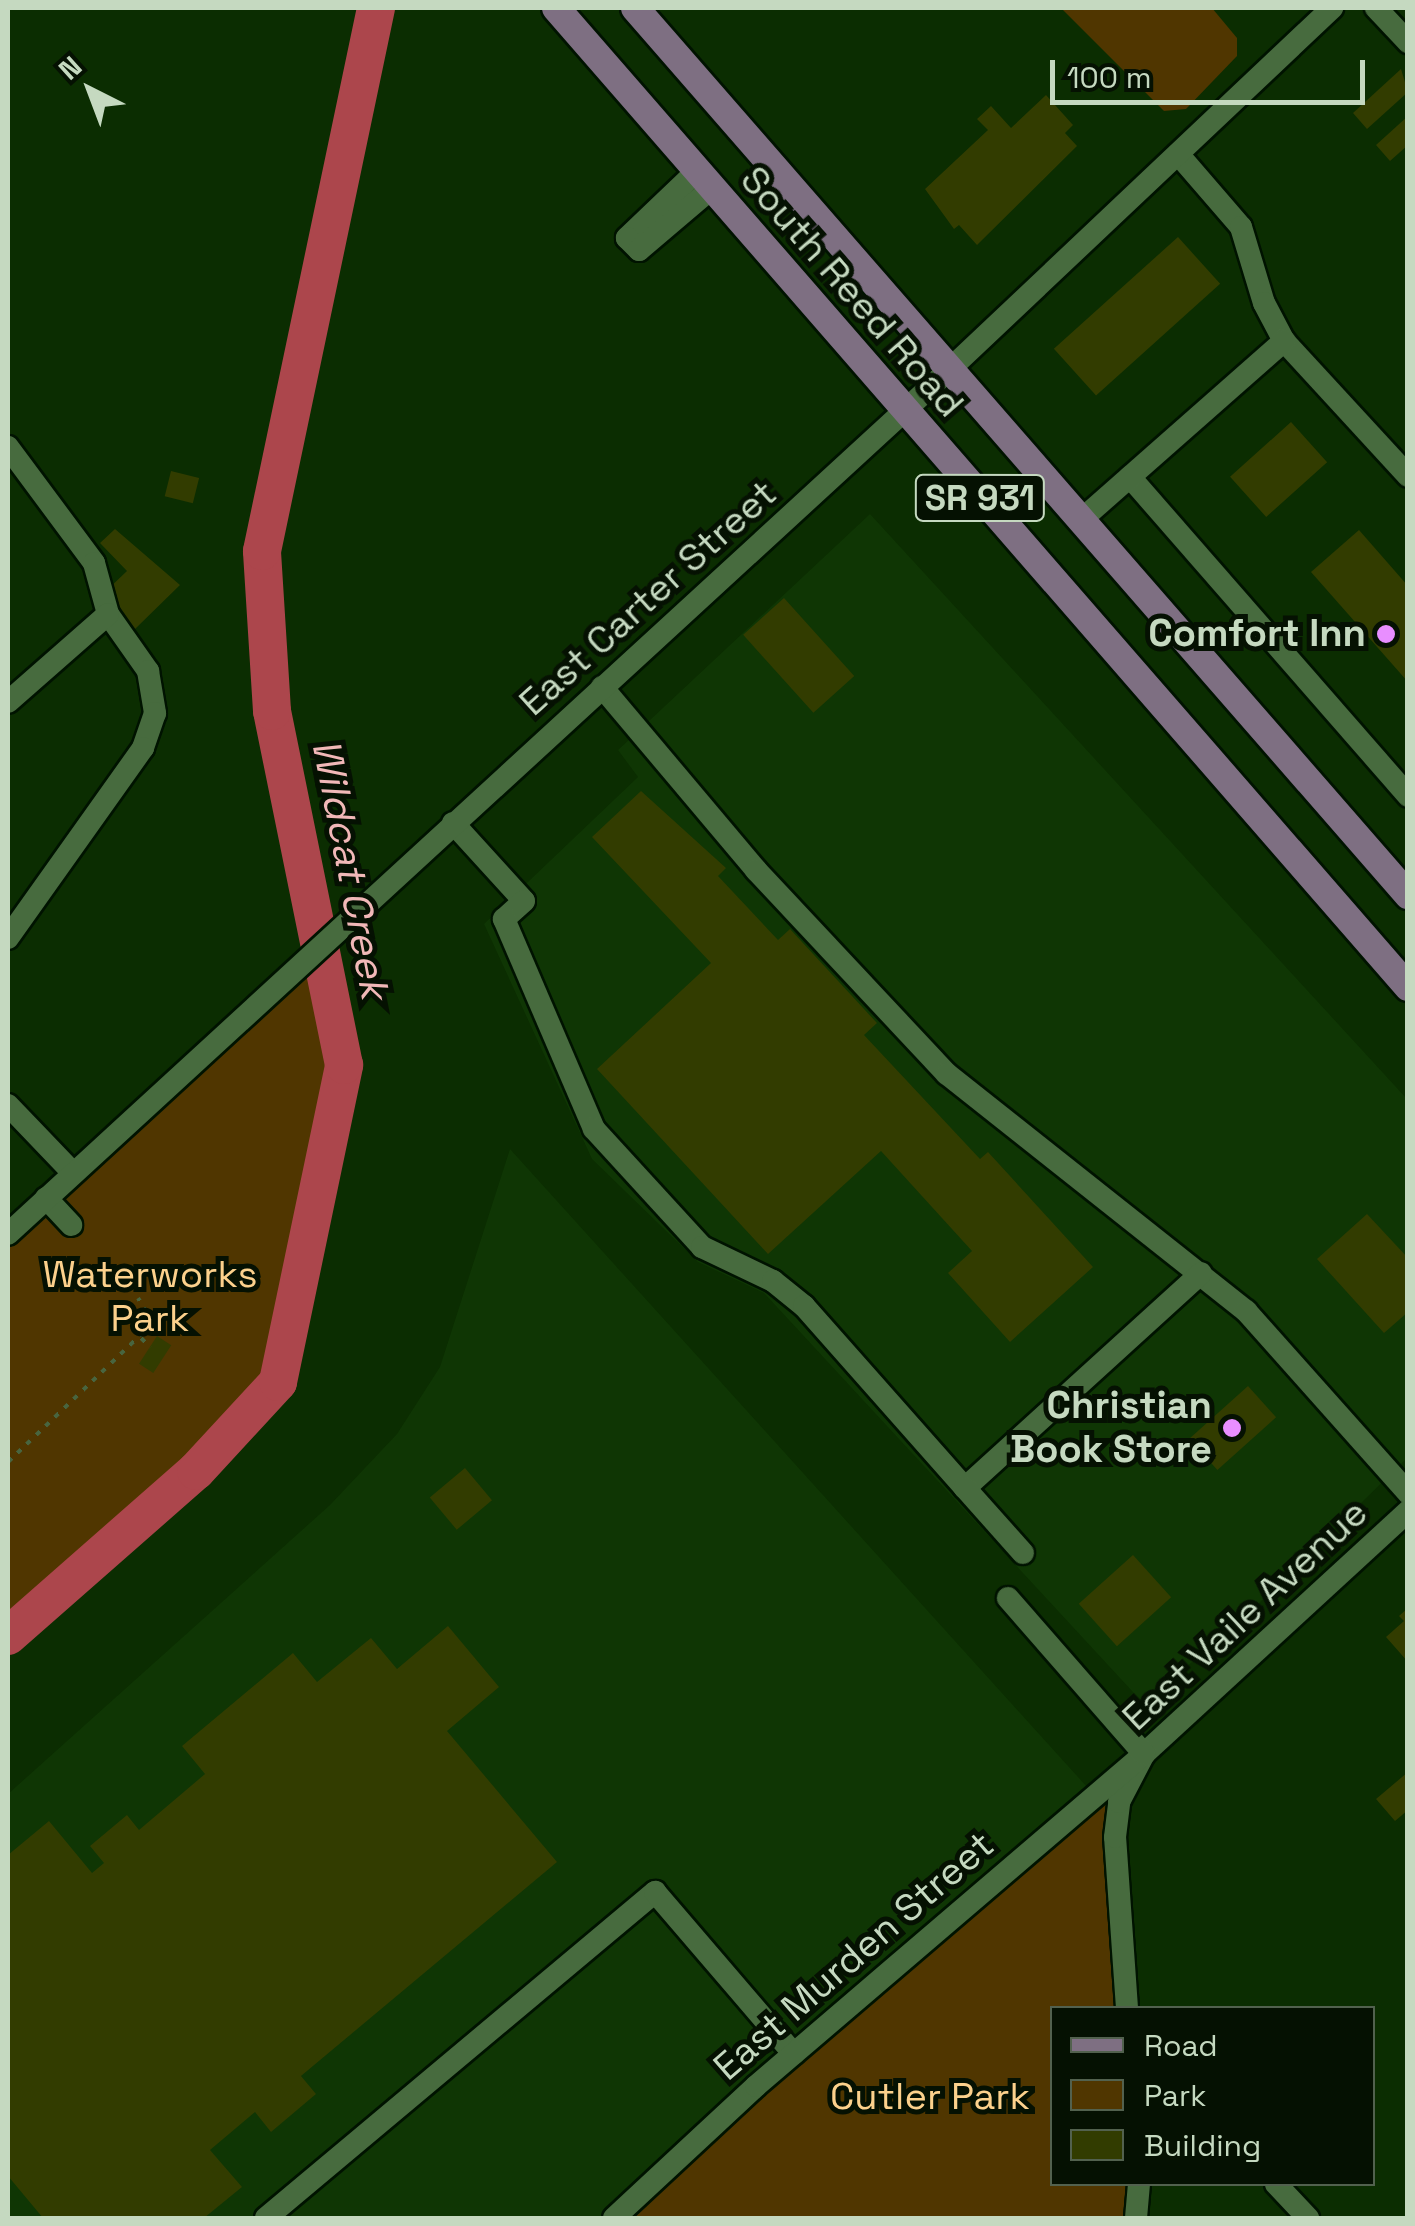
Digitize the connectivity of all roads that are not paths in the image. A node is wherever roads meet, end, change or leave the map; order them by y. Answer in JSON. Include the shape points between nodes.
{"nodes":[{"id":1,"x":556,"y":8,"type":"edge"},
{"id":2,"x":634,"y":8,"type":"edge"},
{"id":3,"x":1332,"y":8,"type":"edge"},
{"id":4,"x":1376,"y":8,"type":"edge"},
{"id":5,"x":1408,"y":42,"type":"edge"},
{"id":6,"x":1178,"y":154,"type":"junction"},
{"id":7,"x":1284,"y":340,"type":"junction"},
{"id":8,"x":950,"y":369,"type":"junction"},
{"id":9,"x":904,"y":411,"type":"junction"},
{"id":10,"x":8,"y":447,"type":"edge"},
{"id":11,"x":1408,"y":476,"type":"edge"},
{"id":12,"x":1130,"y":477,"type":"junction"},
{"id":13,"x":1080,"y":520,"type":"junction"},
{"id":14,"x":108,"y":614,"type":"junction"},
{"id":15,"x":602,"y":688,"type":"junction"},
{"id":16,"x":8,"y":702,"type":"edge"},
{"id":17,"x":1408,"y":796,"type":"edge"},
{"id":18,"x":454,"y":822,"type":"junction"},
{"id":19,"x":1408,"y":894,"type":"edge"},
{"id":20,"x":8,"y":938,"type":"edge"},
{"id":21,"x":1408,"y":987,"type":"edge"},
{"id":22,"x":8,"y":1106,"type":"edge"},
{"id":23,"x":72,"y":1174,"type":"junction"},
{"id":24,"x":46,"y":1198,"type":"junction"},
{"id":25,"x":70,"y":1225,"type":"dead end"},
{"id":26,"x":8,"y":1234,"type":"edge"},
{"id":27,"x":1201,"y":1273,"type":"junction"},
{"id":28,"x":966,"y":1488,"type":"junction"},
{"id":29,"x":1408,"y":1493,"type":"edge"},
{"id":30,"x":1408,"y":1511,"type":"edge"},
{"id":31,"x":1023,"y":1553,"type":"dead end"},
{"id":32,"x":1008,"y":1598,"type":"dead end"},
{"id":33,"x":1144,"y":1754,"type":"junction"},
{"id":34,"x":1127,"y":2006,"type":"edge"},
{"id":35,"x":794,"y":2054,"type":"junction"},
{"id":36,"x":1138,"y":2186,"type":"edge"},
{"id":37,"x":1278,"y":2186,"type":"edge"},
{"id":38,"x":266,"y":2218,"type":"edge"},
{"id":39,"x":614,"y":2218,"type":"edge"},
{"id":40,"x":1136,"y":2218,"type":"edge"},
{"id":41,"x":1308,"y":2218,"type":"edge"}],
"edges":[{"from":1,"to":9,"type":"main road","name":"South Reed Road","number":"SR 931"},
{"from":2,"to":8,"type":"main road","name":"South Reed Road","number":"SR 931"},
{"from":3,"to":6,"type":"street","name":"East Carter Street"},
{"from":4,"to":5,"type":"street"},
{"from":6,"to":7,"type":"street","via":[[1241,226],[1264,304]]},
{"from":6,"to":8,"type":"street","name":"East Carter Street"},
{"from":7,"to":11,"type":"street"},
{"from":7,"to":12,"type":"street"},
{"from":8,"to":9,"type":"street","name":"East Carter Street"},
{"from":8,"to":13,"type":"main road","name":"South Reed Road","number":"SR 931"},
{"from":9,"to":15,"type":"street","name":"East Carter Street"},
{"from":9,"to":21,"type":"main road","name":"South Reed Road","number":"SR 931"},
{"from":10,"to":14,"type":"street","via":[[94,563]]},
{"from":12,"to":13,"type":"street"},
{"from":12,"to":17,"type":"street"},
{"from":13,"to":19,"type":"main road","name":"South Reed Road","number":"SR 931"},
{"from":14,"to":16,"type":"street"},
{"from":14,"to":20,"type":"street","via":[[148,671],[155,713],[150,733]]},
{"from":15,"to":18,"type":"street","name":"East Carter Street"},
{"from":15,"to":27,"type":"street","via":[[762,876],[947,1074]]},
{"from":18,"to":23,"type":"street","name":"East Carter Street"},
{"from":18,"to":28,"type":"street","via":[[524,901],[504,918],[594,1128],[702,1247],[773,1281],[804,1306]]},
{"from":22,"to":23,"type":"street"},
{"from":23,"to":24,"type":"street","name":"East Carter Street"},
{"from":24,"to":25,"type":"street"},
{"from":24,"to":26,"type":"street","name":"East Carter Street"},
{"from":27,"to":28,"type":"street"},
{"from":27,"to":29,"type":"street","via":[[1246,1311]]},
{"from":28,"to":31,"type":"street"},
{"from":30,"to":33,"type":"street","name":"East Vaile Avenue"},
{"from":32,"to":33,"type":"street"},
{"from":33,"to":34,"type":"street","name":"East Vaile Avenue","via":[[1119,1802],[1115,1837]]},
{"from":33,"to":35,"type":"street","name":"East Murden Street"},
{"from":35,"to":38,"type":"street","via":[[655,1892]]},
{"from":35,"to":39,"type":"street","name":"East Murden Street"},
{"from":36,"to":40,"type":"street"},
{"from":37,"to":41,"type":"street"}]}
